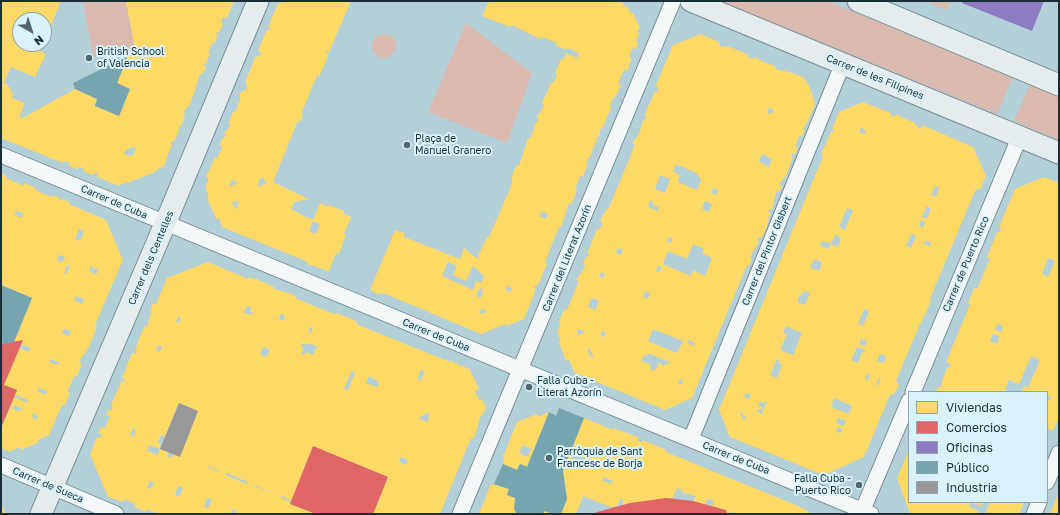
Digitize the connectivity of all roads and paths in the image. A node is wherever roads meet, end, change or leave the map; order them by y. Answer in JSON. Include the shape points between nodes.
{"nodes":[{"id":1,"x":258,"y":1,"type":"edge"},
{"id":2,"x":673,"y":1,"type":"edge"},
{"id":3,"x":691,"y":1,"type":"edge"},
{"id":4,"x":858,"y":1,"type":"edge"},
{"id":5,"x":843,"y":64,"type":"junction"},
{"id":6,"x":1059,"y":85,"type":"edge"},
{"id":7,"x":1020,"y":136,"type":"junction"},
{"id":8,"x":1059,"y":153,"type":"edge"},
{"id":9,"x":1,"y":155,"type":"edge"},
{"id":10,"x":165,"y":224,"type":"junction"},
{"id":11,"x":521,"y":369,"type":"junction"},
{"id":12,"x":913,"y":391,"type":"edge"},
{"id":13,"x":908,"y":403,"type":"edge"},
{"id":14,"x":691,"y":439,"type":"junction"},
{"id":15,"x":1059,"y":453,"type":"edge"},
{"id":16,"x":1,"y":465,"type":"edge"},
{"id":17,"x":1048,"y":480,"type":"edge"},
{"id":18,"x":52,"y":487,"type":"junction"},
{"id":19,"x":1039,"y":503,"type":"edge"},
{"id":20,"x":865,"y":513,"type":"edge"},
{"id":21,"x":41,"y":514,"type":"edge"},
{"id":22,"x":116,"y":514,"type":"edge"},
{"id":23,"x":460,"y":514,"type":"edge"},
{"id":24,"x":1034,"y":514,"type":"edge"}],
"edges":[{"from":1,"to":10,"type":"main road","name":"Carrer dels Centelles"},
{"from":2,"to":11,"type":"street","name":"Carrer del Literat Azorín"},
{"from":3,"to":5,"type":"main road","name":"Carrer de les Filipines"},
{"from":4,"to":6,"type":"main road"},
{"from":5,"to":7,"type":"main road","name":"Carrer de les Filipines"},
{"from":5,"to":14,"type":"street","name":"Carrer del Pintor Gisbert"},
{"from":7,"to":8,"type":"main road","name":"Carrer de les Filipines"},
{"from":7,"to":12,"type":"street","name":"Carrer de Puerto Rico"},
{"from":9,"to":10,"type":"street","name":"Carrer de Cuba"},
{"from":10,"to":11,"type":"street","name":"Carrer de Cuba"},
{"from":10,"to":18,"type":"main road","name":"Carrer dels Centelles"},
{"from":11,"to":14,"type":"street","name":"Carrer de Cuba"},
{"from":11,"to":23,"type":"street","name":"Carrer del Literat Azorín"},
{"from":13,"to":20,"type":"street"},
{"from":14,"to":20,"type":"street","name":"Carrer de Cuba"},
{"from":15,"to":17,"type":"street"},
{"from":16,"to":18,"type":"street","name":"Carrer de Sueca"},
{"from":18,"to":21,"type":"main road","name":"Carrer dels Centelles"},
{"from":18,"to":22,"type":"street","name":"Carrer de Sueca"},
{"from":19,"to":24,"type":"street"}]}
